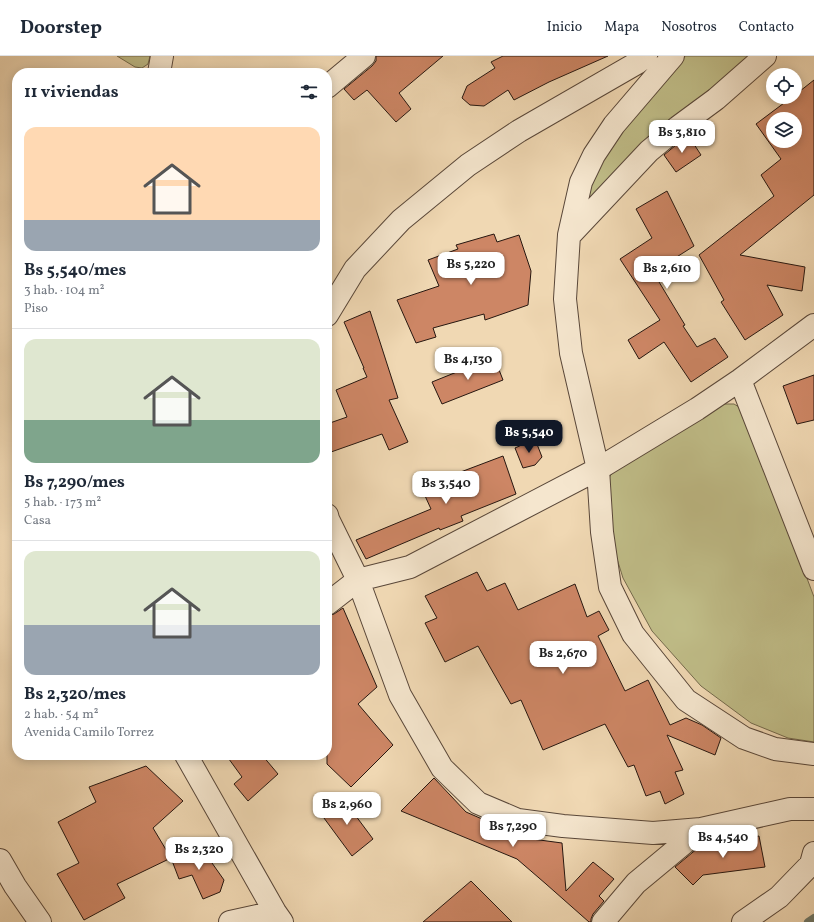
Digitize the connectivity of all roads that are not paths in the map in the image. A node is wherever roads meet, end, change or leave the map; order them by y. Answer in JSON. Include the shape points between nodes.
{"nodes":[{"id":1,"x":162,"y":56,"type":"edge"},
{"id":2,"x":364,"y":56,"type":"edge"},
{"id":3,"x":646,"y":56,"type":"edge"},
{"id":4,"x":673,"y":56,"type":"edge"},
{"id":5,"x":765,"y":56,"type":"edge"},
{"id":6,"x":160,"y":68,"type":"edge"},
{"id":7,"x":332,"y":83,"type":"edge"},
{"id":8,"x":569,"y":235,"type":"junction"},
{"id":9,"x":332,"y":307,"type":"edge"},
{"id":10,"x":814,"y":325,"type":"edge"},
{"id":11,"x":740,"y":380,"type":"junction"},
{"id":12,"x":598,"y":469,"type":"junction"},
{"id":13,"x":332,"y":527,"type":"edge"},
{"id":14,"x":814,"y":569,"type":"edge"},
{"id":15,"x":358,"y":580,"type":"junction"},
{"id":16,"x":332,"y":600,"type":"edge"},
{"id":17,"x":814,"y":754,"type":"edge"},
{"id":18,"x":189,"y":760,"type":"edge"},
{"id":19,"x":814,"y":809,"type":"edge"},
{"id":20,"x":701,"y":829,"type":"junction"},
{"id":21,"x":814,"y":853,"type":"edge"},
{"id":22,"x":0,"y":860,"type":"edge"},
{"id":23,"x":7,"y":888,"type":"edge"},
{"id":24,"x":279,"y":917,"type":"edge"},
{"id":25,"x":40,"y":922,"type":"edge"},
{"id":26,"x":230,"y":922,"type":"edge"},
{"id":27,"x":603,"y":922,"type":"edge"},
{"id":28,"x":743,"y":922,"type":"edge"}],
"edges":[{"from":1,"to":6,"type":"street"},
{"from":2,"to":7,"type":"street"},
{"from":3,"to":9,"type":"street","via":[[519,131],[468,165],[401,220],[355,269]]},
{"from":4,"to":8,"type":"street","via":[[614,125],[594,155],[581,182]]},
{"from":5,"to":8,"type":"street","via":[[716,99],[649,151]]},
{"from":8,"to":12,"type":"street","via":[[565,299],[571,353]]},
{"from":10,"to":11,"type":"street"},
{"from":11,"to":12,"type":"street"},
{"from":11,"to":14,"type":"street"},
{"from":12,"to":15,"type":"street","via":[[410,567]]},
{"from":12,"to":17,"type":"street","via":[[602,532],[610,587],[633,634],[686,700],[744,738],[775,749]]},
{"from":13,"to":15,"type":"street"},
{"from":15,"to":16,"type":"street"},
{"from":15,"to":20,"type":"street","via":[[400,695],[442,768],[478,803],[518,820],[563,826],[653,833]]},
{"from":18,"to":24,"type":"street"},
{"from":19,"to":20,"type":"street","via":[[790,810]]},
{"from":20,"to":27,"type":"street","via":[[636,883]]},
{"from":21,"to":28,"type":"street","via":[[811,864],[779,897]]},
{"from":22,"to":23,"type":"street"},
{"from":23,"to":25,"type":"street"},
{"from":24,"to":26,"type":"street"}]}
